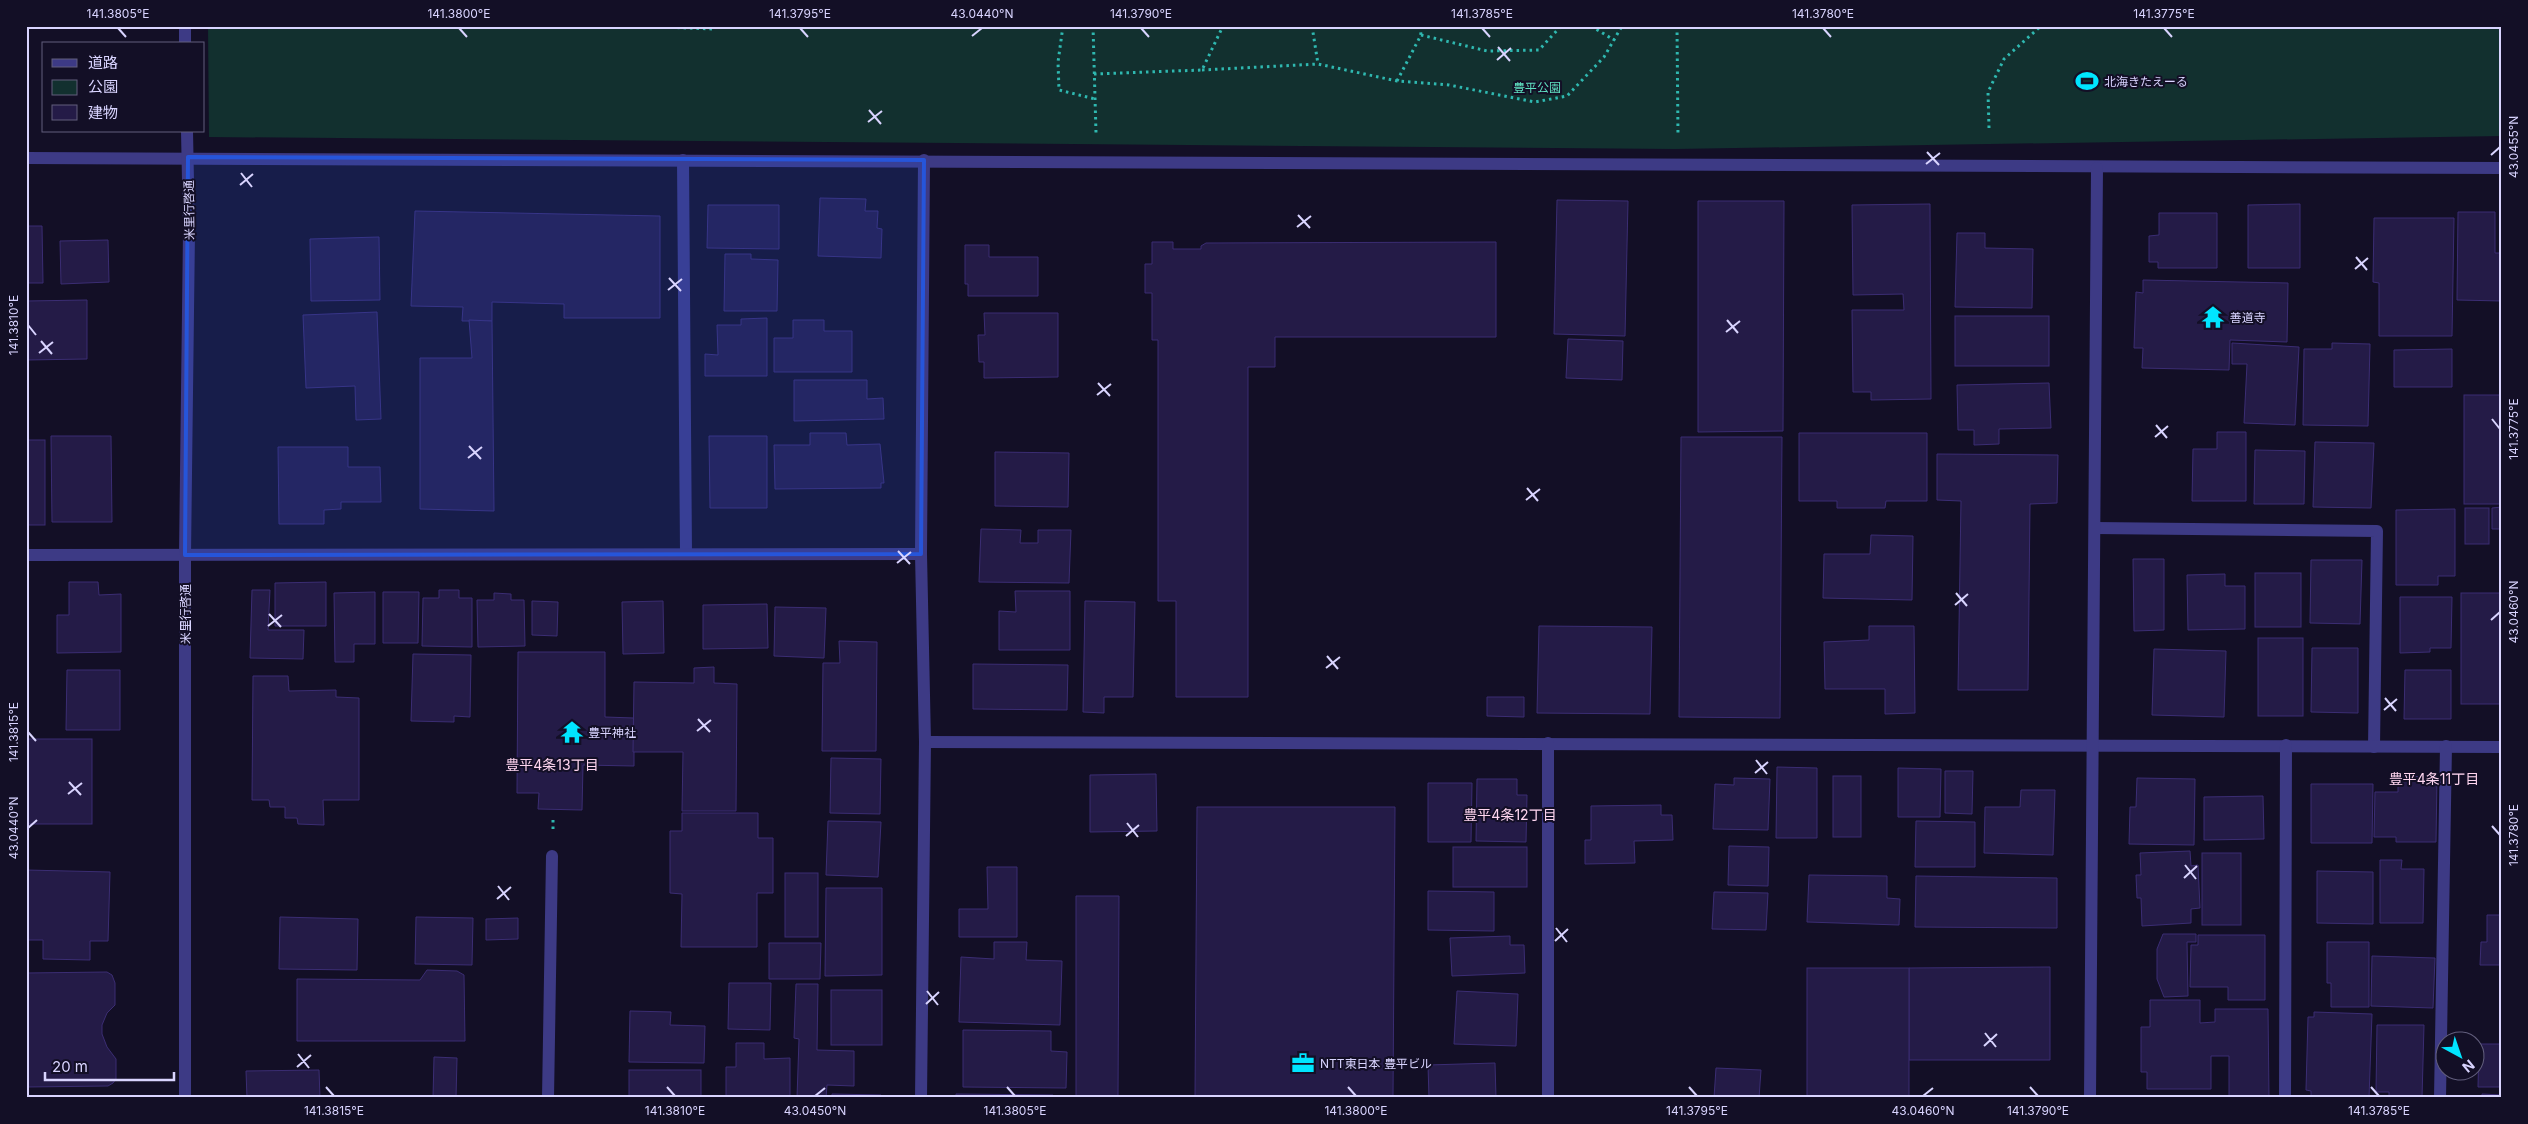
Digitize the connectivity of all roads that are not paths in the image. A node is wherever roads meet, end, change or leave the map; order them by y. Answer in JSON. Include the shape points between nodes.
{"nodes":[{"id":1,"x":185,"y":26,"type":"edge"},
{"id":2,"x":185,"y":42,"type":"edge"},
{"id":3,"x":187,"y":132,"type":"edge"},
{"id":4,"x":188,"y":157,"type":"junction"},
{"id":5,"x":26,"y":158,"type":"edge"},
{"id":6,"x":683,"y":160,"type":"junction"},
{"id":7,"x":924,"y":160,"type":"junction"},
{"id":8,"x":2097,"y":168,"type":"junction"},
{"id":9,"x":2502,"y":168,"type":"edge"},
{"id":10,"x":2095,"y":528,"type":"junction"},
{"id":11,"x":686,"y":554,"type":"junction"},
{"id":12,"x":921,"y":554,"type":"junction"},
{"id":13,"x":26,"y":556,"type":"edge"},
{"id":14,"x":185,"y":556,"type":"junction"},
{"id":15,"x":925,"y":742,"type":"junction"},
{"id":16,"x":1548,"y":743,"type":"junction"},
{"id":17,"x":2093,"y":745,"type":"junction"},
{"id":18,"x":2286,"y":745,"type":"junction"},
{"id":19,"x":2446,"y":746,"type":"junction"},
{"id":20,"x":2374,"y":747,"type":"junction"},
{"id":21,"x":2502,"y":747,"type":"edge"},
{"id":22,"x":552,"y":856,"type":"dead end"},
{"id":23,"x":185,"y":1098,"type":"edge"},
{"id":24,"x":548,"y":1098,"type":"edge"},
{"id":25,"x":921,"y":1098,"type":"edge"},
{"id":26,"x":1548,"y":1098,"type":"edge"},
{"id":27,"x":2090,"y":1098,"type":"edge"},
{"id":28,"x":2285,"y":1098,"type":"edge"},
{"id":29,"x":2440,"y":1098,"type":"edge"}],
"edges":[{"from":1,"to":2,"type":"street"},
{"from":3,"to":4,"type":"street","name":"米里行啓通"},
{"from":4,"to":5,"type":"street"},
{"from":4,"to":6,"type":"street"},
{"from":4,"to":14,"type":"street","name":"米里行啓通"},
{"from":6,"to":7,"type":"street"},
{"from":6,"to":11,"type":"street"},
{"from":7,"to":8,"type":"street"},
{"from":7,"to":12,"type":"street"},
{"from":8,"to":9,"type":"street"},
{"from":8,"to":10,"type":"street"},
{"from":10,"to":17,"type":"street"},
{"from":10,"to":20,"type":"street","via":[[2377,530]]},
{"from":11,"to":12,"type":"street"},
{"from":11,"to":14,"type":"street"},
{"from":12,"to":15,"type":"street"},
{"from":13,"to":14,"type":"street"},
{"from":14,"to":23,"type":"street","name":"米里行啓通"},
{"from":15,"to":16,"type":"street"},
{"from":15,"to":25,"type":"street"},
{"from":16,"to":17,"type":"street"},
{"from":16,"to":26,"type":"street"},
{"from":17,"to":18,"type":"street"},
{"from":17,"to":27,"type":"street"},
{"from":18,"to":20,"type":"street"},
{"from":18,"to":28,"type":"street"},
{"from":19,"to":20,"type":"street"},
{"from":19,"to":21,"type":"street"},
{"from":19,"to":29,"type":"street"},
{"from":22,"to":24,"type":"street"}]}
